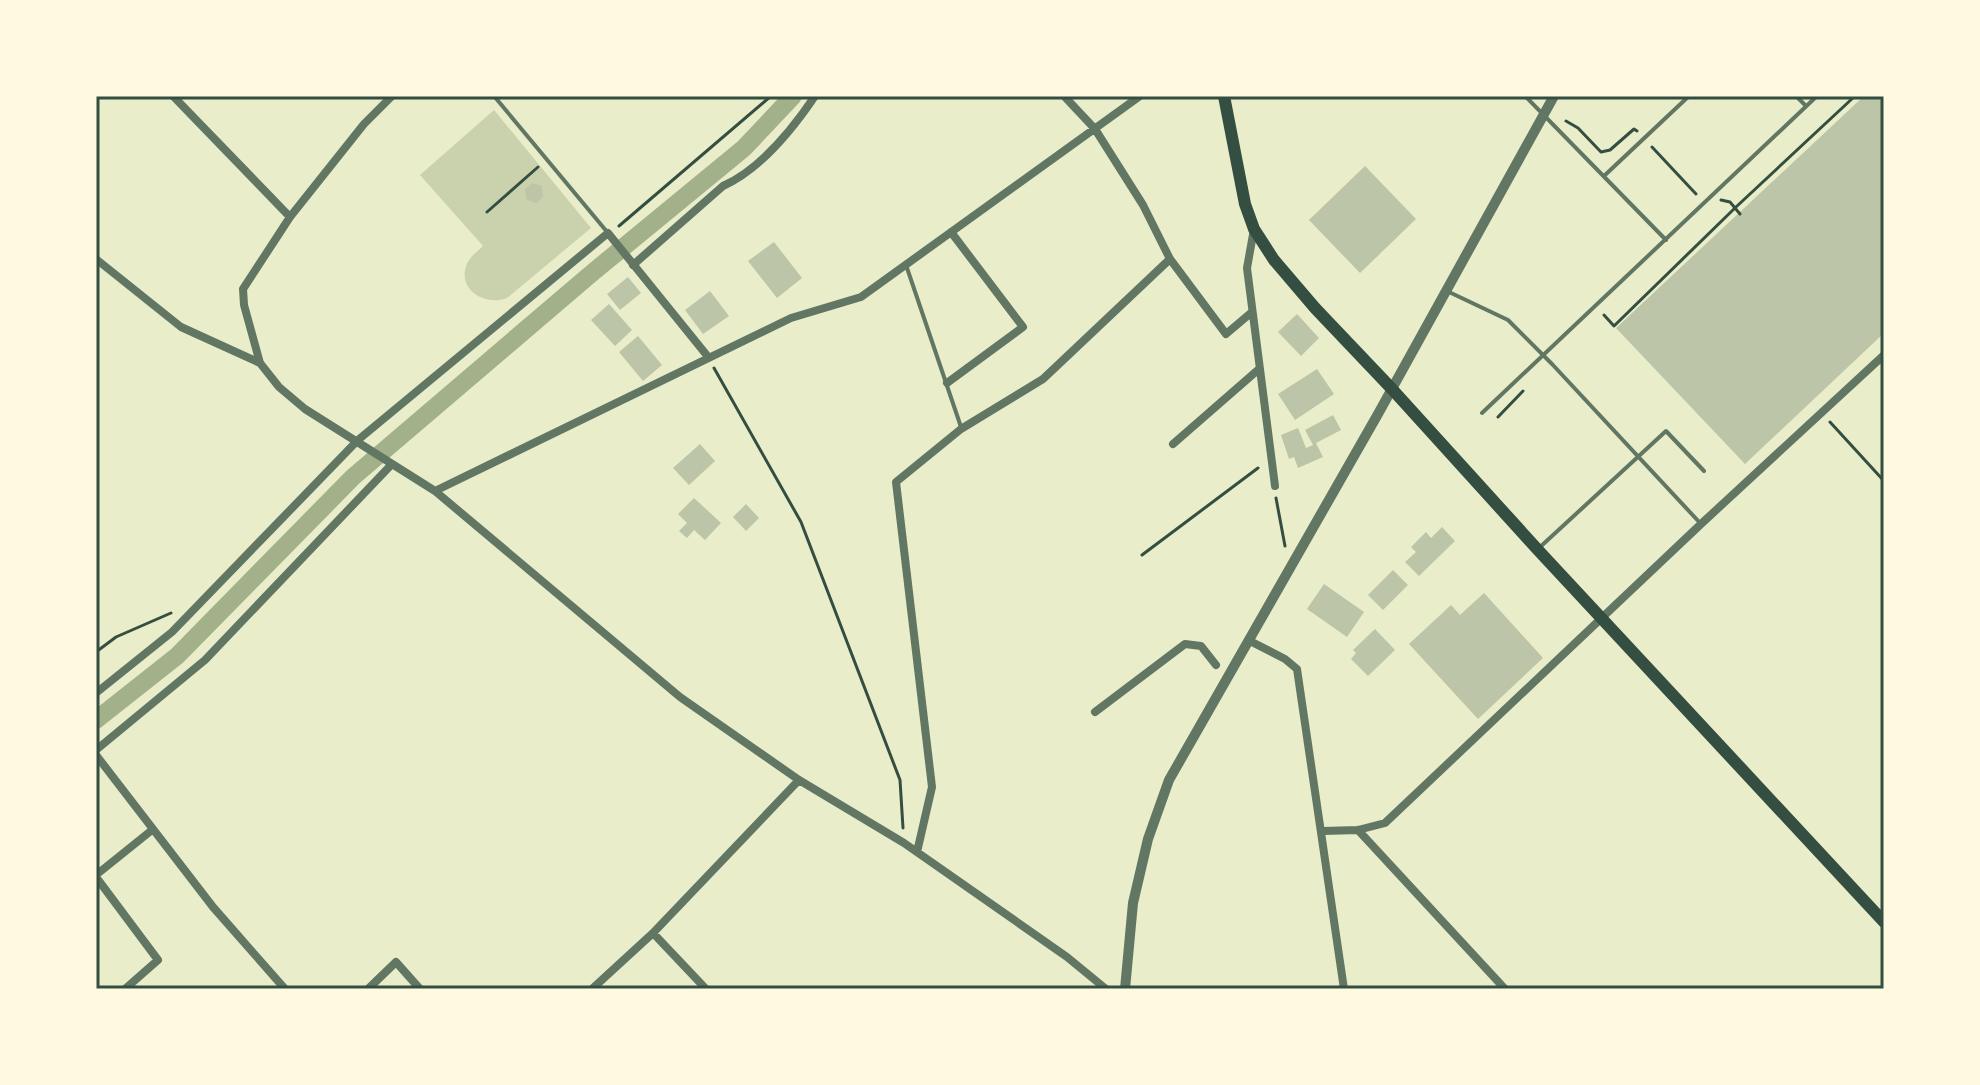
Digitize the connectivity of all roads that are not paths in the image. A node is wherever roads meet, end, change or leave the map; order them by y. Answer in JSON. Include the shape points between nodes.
{"nodes":[{"id":1,"x":173,"y":96,"type":"edge"},
{"id":2,"x":392,"y":96,"type":"edge"},
{"id":3,"x":494,"y":96,"type":"edge"},
{"id":4,"x":815,"y":96,"type":"edge"},
{"id":5,"x":1064,"y":96,"type":"edge"},
{"id":6,"x":1140,"y":96,"type":"edge"},
{"id":7,"x":1224,"y":96,"type":"edge"},
{"id":8,"x":1525,"y":96,"type":"edge"},
{"id":9,"x":1554,"y":96,"type":"edge"},
{"id":10,"x":1689,"y":96,"type":"edge"},
{"id":11,"x":1796,"y":96,"type":"edge"},
{"id":12,"x":1817,"y":96,"type":"edge"},
{"id":13,"x":1806,"y":106,"type":"junction"},
{"id":14,"x":1544,"y":115,"type":"junction"},
{"id":15,"x":1095,"y":129,"type":"junction"},
{"id":16,"x":1604,"y":176,"type":"junction"},
{"id":17,"x":290,"y":217,"type":"junction"},
{"id":18,"x":1254,"y":229,"type":"junction"},
{"id":19,"x":951,"y":232,"type":"junction"},
{"id":20,"x":610,"y":236,"type":"junction"},
{"id":21,"x":1666,"y":241,"type":"junction"},
{"id":22,"x":96,"y":259,"type":"edge"},
{"id":23,"x":1170,"y":259,"type":"junction"},
{"id":24,"x":633,"y":265,"type":"junction"},
{"id":25,"x":906,"y":265,"type":"junction"},
{"id":26,"x":1447,"y":291,"type":"junction"},
{"id":27,"x":1252,"y":312,"type":"junction"},
{"id":28,"x":1544,"y":355,"type":"junction"},
{"id":29,"x":1884,"y":355,"type":"edge"},
{"id":30,"x":709,"y":358,"type":"junction"},
{"id":31,"x":260,"y":363,"type":"junction"},
{"id":32,"x":1259,"y":369,"type":"junction"},
{"id":33,"x":947,"y":383,"type":"junction"},
{"id":34,"x":1392,"y":389,"type":"junction"},
{"id":35,"x":1482,"y":413,"type":"dead end"},
{"id":36,"x":961,"y":429,"type":"junction"},
{"id":37,"x":362,"y":443,"type":"junction"},
{"id":38,"x":1173,"y":444,"type":"dead end"},
{"id":39,"x":1638,"y":456,"type":"junction"},
{"id":40,"x":390,"y":462,"type":"junction"},
{"id":41,"x":1704,"y":471,"type":"dead end"},
{"id":42,"x":1275,"y":486,"type":"road end"},
{"id":43,"x":435,"y":491,"type":"junction"},
{"id":44,"x":1701,"y":524,"type":"junction"},
{"id":45,"x":1538,"y":550,"type":"junction"},
{"id":46,"x":1601,"y":618,"type":"junction"},
{"id":47,"x":1248,"y":640,"type":"junction"},
{"id":48,"x":1216,"y":665,"type":"dead end"},
{"id":49,"x":96,"y":693,"type":"edge"},
{"id":50,"x":1095,"y":712,"type":"dead end"},
{"id":51,"x":96,"y":752,"type":"edge"},
{"id":52,"x":799,"y":780,"type":"junction"},
{"id":53,"x":152,"y":830,"type":"junction"},
{"id":54,"x":1358,"y":830,"type":"junction"},
{"id":55,"x":1323,"y":831,"type":"junction"},
{"id":56,"x":917,"y":852,"type":"junction"},
{"id":57,"x":96,"y":876,"type":"edge"},
{"id":58,"x":1884,"y":922,"type":"edge"},
{"id":59,"x":653,"y":933,"type":"junction"},
{"id":60,"x":125,"y":989,"type":"edge"},
{"id":61,"x":285,"y":989,"type":"edge"},
{"id":62,"x":368,"y":989,"type":"edge"},
{"id":63,"x":420,"y":989,"type":"edge"},
{"id":64,"x":592,"y":989,"type":"edge"},
{"id":65,"x":706,"y":989,"type":"edge"},
{"id":66,"x":1106,"y":989,"type":"edge"},
{"id":67,"x":1125,"y":989,"type":"edge"},
{"id":68,"x":1344,"y":989,"type":"edge"},
{"id":69,"x":1505,"y":989,"type":"edge"}],
"edges":[{"from":1,"to":17,"type":"street"},
{"from":2,"to":17,"type":"street"},
{"from":3,"to":20,"type":"lane"},
{"from":4,"to":24,"type":"street","via":[[793,127],[740,178],[723,186]]},
{"from":5,"to":15,"type":"street"},
{"from":6,"to":15,"type":"street"},
{"from":7,"to":18,"type":"main road"},
{"from":8,"to":14,"type":"lane"},
{"from":9,"to":14,"type":"street"},
{"from":10,"to":16,"type":"lane"},
{"from":11,"to":13,"type":"lane"},
{"from":12,"to":13,"type":"lane"},
{"from":13,"to":21,"type":"lane"},
{"from":14,"to":16,"type":"lane"},
{"from":14,"to":26,"type":"street"},
{"from":15,"to":19,"type":"street"},
{"from":15,"to":23,"type":"street"},
{"from":16,"to":21,"type":"lane"},
{"from":17,"to":31,"type":"street","via":[[243,289]]},
{"from":18,"to":27,"type":"street","via":[[1247,268]]},
{"from":18,"to":34,"type":"main road","via":[[1315,308]]},
{"from":19,"to":25,"type":"street"},
{"from":19,"to":33,"type":"street","via":[[1023,327]]},
{"from":20,"to":24,"type":"street"},
{"from":20,"to":37,"type":"street"},
{"from":21,"to":28,"type":"lane"},
{"from":22,"to":31,"type":"street","via":[[181,327]]},
{"from":23,"to":27,"type":"street","via":[[1226,334]]},
{"from":23,"to":36,"type":"street","via":[[1043,379]]},
{"from":24,"to":30,"type":"street"},
{"from":25,"to":30,"type":"street","via":[[861,297],[791,318]]},
{"from":25,"to":33,"type":"lane"},
{"from":26,"to":28,"type":"lane","via":[[1508,320]]},
{"from":26,"to":34,"type":"street"},
{"from":27,"to":32,"type":"street"},
{"from":28,"to":35,"type":"lane"},
{"from":28,"to":39,"type":"lane"},
{"from":29,"to":44,"type":"street"},
{"from":30,"to":43,"type":"street"},
{"from":31,"to":37,"type":"street","via":[[287,396]]},
{"from":32,"to":38,"type":"street"},
{"from":32,"to":42,"type":"street"},
{"from":33,"to":36,"type":"lane"},
{"from":34,"to":45,"type":"main road"},
{"from":34,"to":47,"type":"street"},
{"from":36,"to":56,"type":"street","via":[[896,482],[932,787]]},
{"from":37,"to":40,"type":"street"},
{"from":37,"to":49,"type":"street","via":[[172,632]]},
{"from":39,"to":41,"type":"lane","via":[[1666,431]]},
{"from":39,"to":44,"type":"lane"},
{"from":39,"to":45,"type":"lane"},
{"from":40,"to":43,"type":"street"},
{"from":40,"to":51,"type":"street","via":[[205,660]]},
{"from":43,"to":52,"type":"street","via":[[680,697]]},
{"from":44,"to":46,"type":"street"},
{"from":45,"to":46,"type":"main road"},
{"from":46,"to":54,"type":"street","via":[[1385,823]]},
{"from":46,"to":58,"type":"main road"},
{"from":47,"to":55,"type":"street","via":[[1297,669]]},
{"from":47,"to":67,"type":"street","via":[[1169,780],[1148,839],[1133,903]]},
{"from":48,"to":50,"type":"street","via":[[1201,646],[1185,644]]},
{"from":51,"to":53,"type":"street"},
{"from":52,"to":56,"type":"street"},
{"from":52,"to":59,"type":"street"},
{"from":53,"to":57,"type":"street"},
{"from":53,"to":61,"type":"street"},
{"from":54,"to":55,"type":"street"},
{"from":54,"to":69,"type":"street"},
{"from":55,"to":68,"type":"street"},
{"from":56,"to":66,"type":"street"},
{"from":57,"to":60,"type":"street","via":[[158,960]]},
{"from":59,"to":64,"type":"street"},
{"from":59,"to":65,"type":"street"},
{"from":62,"to":63,"type":"street","via":[[396,962]]}]}
